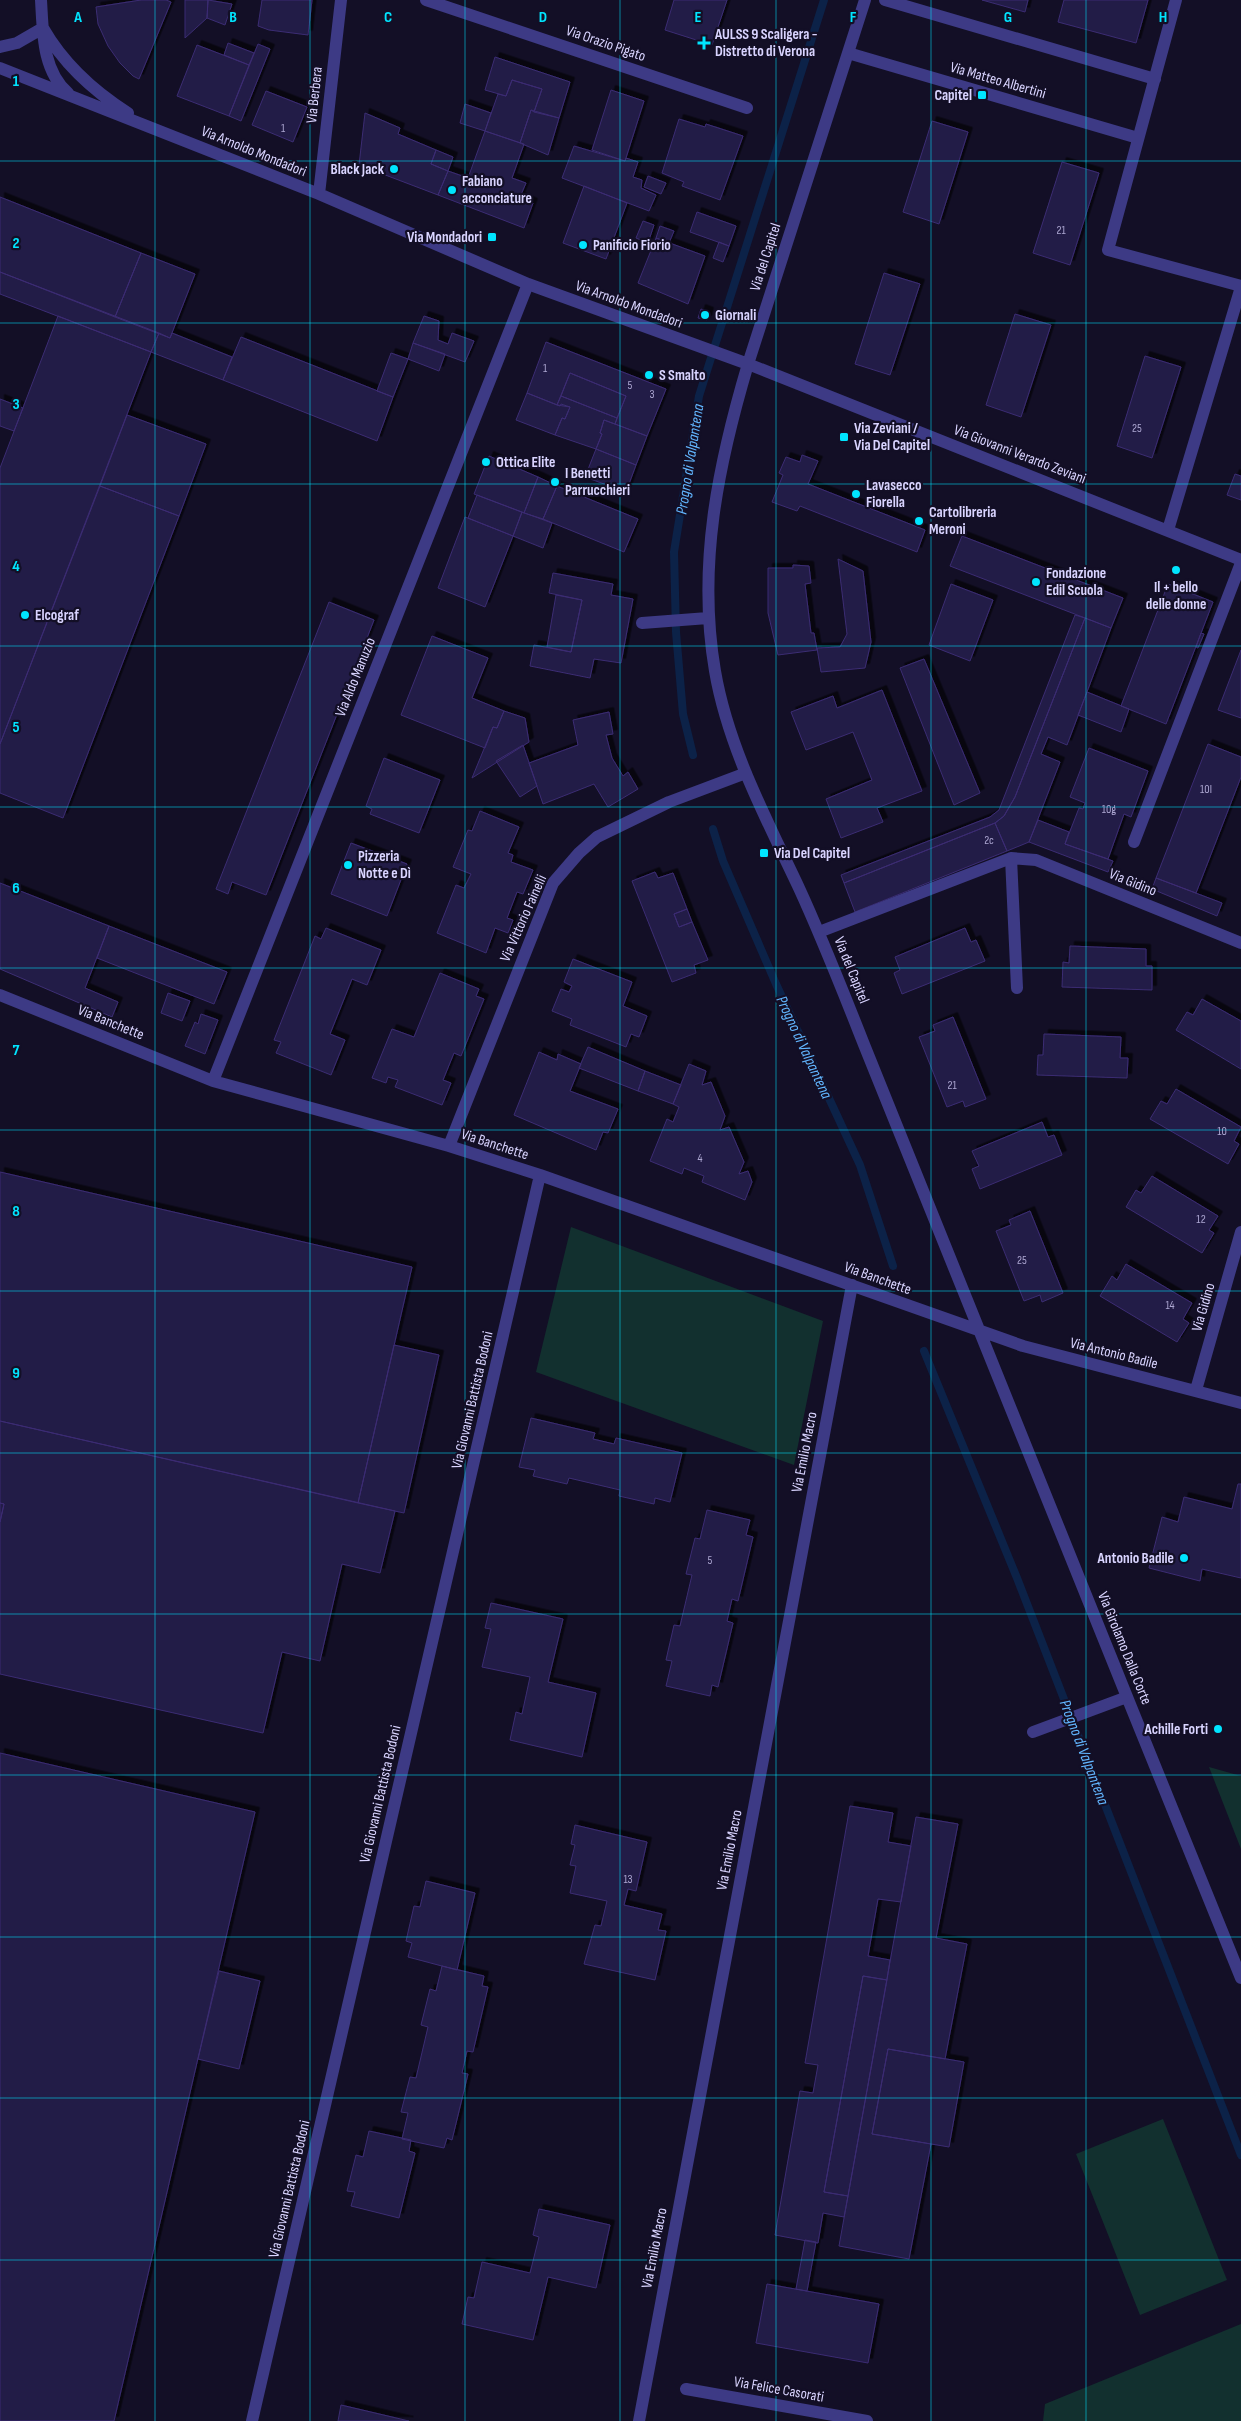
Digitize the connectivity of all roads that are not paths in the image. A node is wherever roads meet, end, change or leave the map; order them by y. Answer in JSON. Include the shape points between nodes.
{"nodes":[{"id":1,"x":41,"y":0,"type":"edge"},
{"id":2,"x":341,"y":0,"type":"edge"},
{"id":3,"x":426,"y":0,"type":"edge"},
{"id":4,"x":865,"y":0,"type":"edge"},
{"id":5,"x":885,"y":0,"type":"edge"},
{"id":6,"x":1176,"y":0,"type":"edge"},
{"id":7,"x":43,"y":28,"type":"junction"},
{"id":8,"x":0,"y":47,"type":"edge"},
{"id":9,"x":848,"y":53,"type":"junction"},
{"id":10,"x":0,"y":68,"type":"edge"},
{"id":11,"x":1155,"y":79,"type":"junction"},
{"id":12,"x":71,"y":96,"type":"junction"},
{"id":13,"x":747,"y":108,"type":"dead end"},
{"id":14,"x":149,"y":127,"type":"junction"},
{"id":15,"x":1138,"y":138,"type":"junction"},
{"id":16,"x":319,"y":194,"type":"junction"},
{"id":17,"x":528,"y":284,"type":"junction"},
{"id":18,"x":1241,"y":287,"type":"edge"},
{"id":19,"x":748,"y":364,"type":"junction"},
{"id":20,"x":1168,"y":530,"type":"junction"},
{"id":21,"x":1241,"y":561,"type":"edge"},
{"id":22,"x":708,"y":618,"type":"junction"},
{"id":23,"x":642,"y":623,"type":"dead end"},
{"id":24,"x":746,"y":773,"type":"junction"},
{"id":25,"x":1134,"y":842,"type":"dead end"},
{"id":26,"x":1011,"y":858,"type":"junction"},
{"id":27,"x":819,"y":932,"type":"junction"},
{"id":28,"x":1241,"y":943,"type":"edge"},
{"id":29,"x":1017,"y":988,"type":"dead end"},
{"id":30,"x":0,"y":995,"type":"edge"},
{"id":31,"x":213,"y":1081,"type":"junction"},
{"id":32,"x":449,"y":1146,"type":"junction"},
{"id":33,"x":540,"y":1175,"type":"junction"},
{"id":34,"x":1241,"y":1232,"type":"edge"},
{"id":35,"x":852,"y":1285,"type":"junction"},
{"id":36,"x":979,"y":1331,"type":"junction"},
{"id":37,"x":1196,"y":1390,"type":"junction"},
{"id":38,"x":1241,"y":1402,"type":"edge"},
{"id":39,"x":1127,"y":1697,"type":"junction"},
{"id":40,"x":1033,"y":1732,"type":"dead end"},
{"id":41,"x":1241,"y":1978,"type":"edge"},
{"id":42,"x":686,"y":2389,"type":"dead end"},
{"id":43,"x":252,"y":2421,"type":"edge"},
{"id":44,"x":639,"y":2421,"type":"edge"},
{"id":45,"x":867,"y":2421,"type":"edge"}],
"edges":[{"from":1,"to":7,"type":"street"},
{"from":2,"to":16,"type":"street","name":"Via Berbera"},
{"from":3,"to":13,"type":"street","name":"Via Orazio Pigato"},
{"from":4,"to":9,"type":"street","name":"Via del Capitel"},
{"from":5,"to":11,"type":"street"},
{"from":6,"to":11,"type":"street"},
{"from":7,"to":8,"type":"street","via":[[17,43]]},
{"from":7,"to":12,"type":"street","via":[[50,69]]},
{"from":7,"to":14,"type":"street","via":[[69,64],[94,88]]},
{"from":9,"to":15,"type":"street","name":"Via Matteo Albertini"},
{"from":9,"to":19,"type":"street","name":"Via del Capitel"},
{"from":10,"to":12,"type":"street","name":"Via Arnoldo Mondadori"},
{"from":11,"to":15,"type":"street"},
{"from":12,"to":14,"type":"street","name":"Via Arnoldo Mondadori"},
{"from":14,"to":16,"type":"street","name":"Via Arnoldo Mondadori"},
{"from":15,"to":18,"type":"street","via":[[1108,250]]},
{"from":16,"to":17,"type":"street","name":"Via Arnoldo Mondadori"},
{"from":17,"to":19,"type":"street","name":"Via Arnoldo Mondadori"},
{"from":17,"to":31,"type":"street","name":"Via Aldo Manuzio"},
{"from":18,"to":20,"type":"street"},
{"from":19,"to":20,"type":"street","name":"Via Giovanni Verardo Zeviani"},
{"from":19,"to":22,"type":"street","name":"Via del Capitel","via":[[730,424],[711,522]]},
{"from":20,"to":21,"type":"street","name":"Via Giovanni Verardo Zeviani"},
{"from":21,"to":25,"type":"street","name":"Via Giovanni Verardo Zeviani"},
{"from":22,"to":23,"type":"street"},
{"from":22,"to":24,"type":"street","name":"Via del Capitel","via":[[716,676]]},
{"from":24,"to":27,"type":"street","name":"Via del Capitel"},
{"from":24,"to":32,"type":"street","name":"Via Vittorio Fainelli","via":[[669,802],[597,836],[553,883]]},
{"from":26,"to":27,"type":"street","name":"Via Gidino"},
{"from":26,"to":28,"type":"street","name":"Via Gidino","via":[[1036,860]]},
{"from":26,"to":29,"type":"street"},
{"from":27,"to":36,"type":"street","name":"Via del Capitel"},
{"from":30,"to":31,"type":"street","name":"Via Banchette"},
{"from":31,"to":32,"type":"street","name":"Via Banchette"},
{"from":32,"to":33,"type":"street","name":"Via Banchette"},
{"from":33,"to":35,"type":"street","name":"Via Banchette"},
{"from":33,"to":43,"type":"street","name":"Via Giovanni Battista Bodoni"},
{"from":34,"to":37,"type":"street","name":"Via Gidino"},
{"from":35,"to":36,"type":"street","name":"Via Banchette"},
{"from":35,"to":44,"type":"street","name":"Via Emilio Macro"},
{"from":36,"to":37,"type":"street","name":"Via Antonio Badile","via":[[1023,1346]]},
{"from":36,"to":39,"type":"street","name":"Via Girolamo Dalla Corte"},
{"from":37,"to":38,"type":"street","name":"Via Antonio Badile"},
{"from":39,"to":40,"type":"street"},
{"from":39,"to":41,"type":"street","name":"Via Girolamo Dalla Corte"},
{"from":42,"to":45,"type":"street","name":"Via Felice Casorati"}]}
